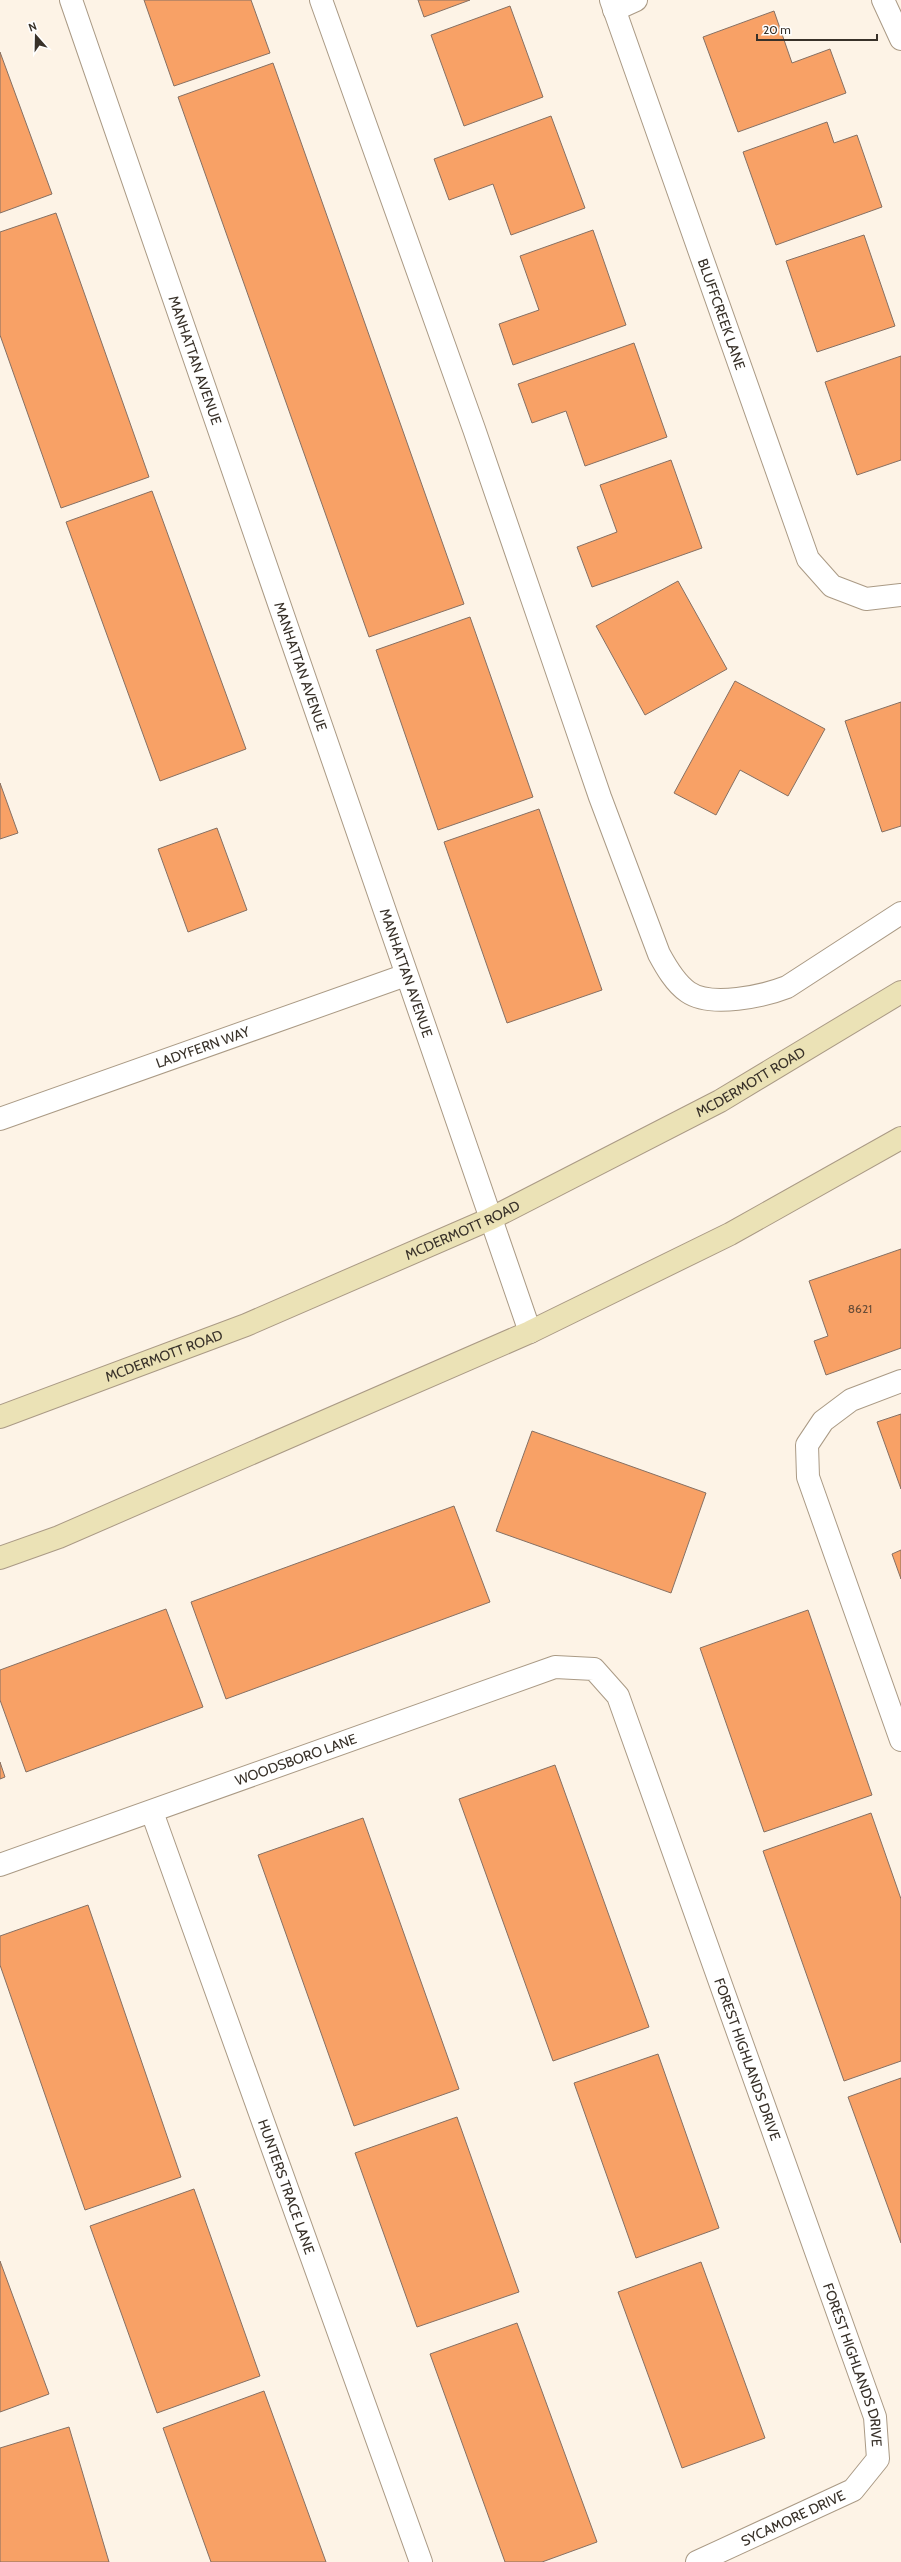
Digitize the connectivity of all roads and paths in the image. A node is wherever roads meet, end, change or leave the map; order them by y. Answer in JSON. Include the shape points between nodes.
{"nodes":[{"id":1,"x":72,"y":0,"type":"edge"},
{"id":2,"x":321,"y":0,"type":"edge"},
{"id":3,"x":636,"y":0,"type":"edge"},
{"id":4,"x":883,"y":0,"type":"edge"},
{"id":5,"x":612,"y":5,"type":"edge"},
{"id":6,"x":901,"y":39,"type":"edge"},
{"id":7,"x":901,"y":595,"type":"edge"},
{"id":8,"x":901,"y":913,"type":"edge"},
{"id":9,"x":406,"y":975,"type":"junction"},
{"id":10,"x":898,"y":999,"type":"edge"},
{"id":11,"x":0,"y":1119,"type":"edge"},
{"id":12,"x":901,"y":1138,"type":"edge"},
{"id":13,"x":490,"y":1220,"type":"junction"},
{"id":14,"x":530,"y":1332,"type":"junction"},
{"id":15,"x":901,"y":1381,"type":"edge"},
{"id":16,"x":0,"y":1417,"type":"edge"},
{"id":17,"x":0,"y":1558,"type":"edge"},
{"id":18,"x":594,"y":1669,"type":"joint"},
{"id":19,"x":901,"y":1740,"type":"edge"},
{"id":20,"x":152,"y":1812,"type":"junction"},
{"id":21,"x":0,"y":1865,"type":"edge"},
{"id":22,"x":878,"y":2459,"type":"joint"},
{"id":23,"x":421,"y":2562,"type":"edge"},
{"id":24,"x":697,"y":2562,"type":"edge"}],
"edges":[{"from":1,"to":9,"type":"street","name":"MANHATTAN AVENUE"},
{"from":2,"to":8,"type":"street","via":[[474,429],[600,797],[659,954],[670,973],[689,993],[706,998],[734,999],[766,995],[787,987]]},
{"from":3,"to":5,"type":"street"},
{"from":4,"to":6,"type":"street"},
{"from":5,"to":7,"type":"street","name":"BLUFFCREEK LANE","via":[[808,559],[832,586],[866,599]]},
{"from":9,"to":11,"type":"street","name":"LADYFERN WAY"},
{"from":9,"to":13,"type":"street","name":"MANHATTAN AVENUE"},
{"from":10,"to":13,"type":"main road","name":"MCDERMOTT ROAD","via":[[720,1101]]},
{"from":12,"to":14,"type":"main road","via":[[730,1234]]},
{"from":13,"to":14,"type":"street","name":"MANHATTAN AVENUE"},
{"from":13,"to":16,"type":"main road","name":"MCDERMOTT ROAD","via":[[246,1325]]},
{"from":14,"to":17,"type":"main road","via":[[59,1537]]},
{"from":15,"to":19,"type":"street","via":[[851,1400],[823,1421],[807,1445],[808,1477]]},
{"from":18,"to":20,"type":"street","name":"WOODSBORO LANE","via":[[556,1667]]},
{"from":18,"to":22,"type":"street","name":"FOREST HIGHLANDS DRIVE","via":[[618,1696],[621,1703],[875,2417]]},
{"from":20,"to":21,"type":"street","name":"WOODSBORO LANE"},
{"from":20,"to":23,"type":"street","name":"HUNTERS TRACE LANE"},
{"from":22,"to":24,"type":"street","name":"SYCAMORE DRIVE","via":[[853,2490]]}]}
